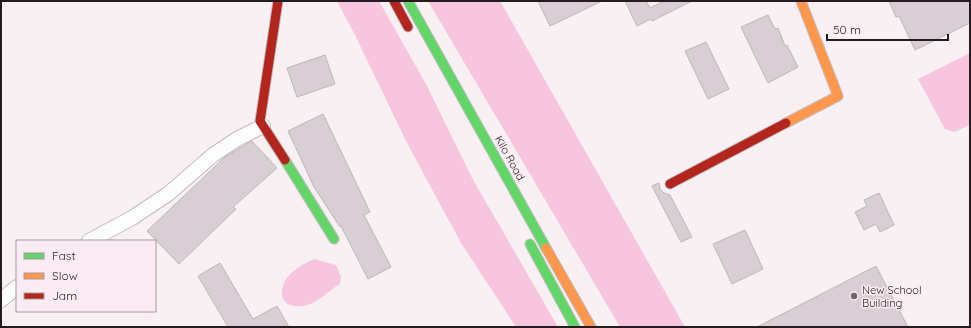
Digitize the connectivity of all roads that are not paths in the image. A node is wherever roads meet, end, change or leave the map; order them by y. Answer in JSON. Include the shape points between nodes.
{"nodes":[{"id":1,"x":278,"y":1,"type":"edge"},
{"id":2,"x":394,"y":1,"type":"edge"},
{"id":3,"x":408,"y":1,"type":"edge"},
{"id":4,"x":801,"y":1,"type":"edge"},
{"id":5,"x":411,"y":32,"type":"dead end"},
{"id":6,"x":263,"y":126,"type":"junction"},
{"id":7,"x":670,"y":184,"type":"dead end"},
{"id":8,"x":525,"y":235,"type":"dead end"},
{"id":9,"x":334,"y":239,"type":"dead end"},
{"id":10,"x":91,"y":240,"type":"edge"},
{"id":11,"x":16,"y":288,"type":"edge"},
{"id":12,"x":1,"y":300,"type":"edge"},
{"id":13,"x":575,"y":327,"type":"edge"},
{"id":14,"x":591,"y":327,"type":"edge"}],
"edges":[{"from":1,"to":6,"type":"street","via":[[260,121]]},
{"from":2,"to":5,"type":"street"},
{"from":3,"to":14,"type":"street","name":"Kilo Road"},
{"from":4,"to":7,"type":"street","via":[[838,96]]},
{"from":6,"to":9,"type":"street"},
{"from":6,"to":10,"type":"street","via":[[213,155],[168,194],[132,218]]},
{"from":8,"to":13,"type":"street"},
{"from":11,"to":12,"type":"street"}]}
